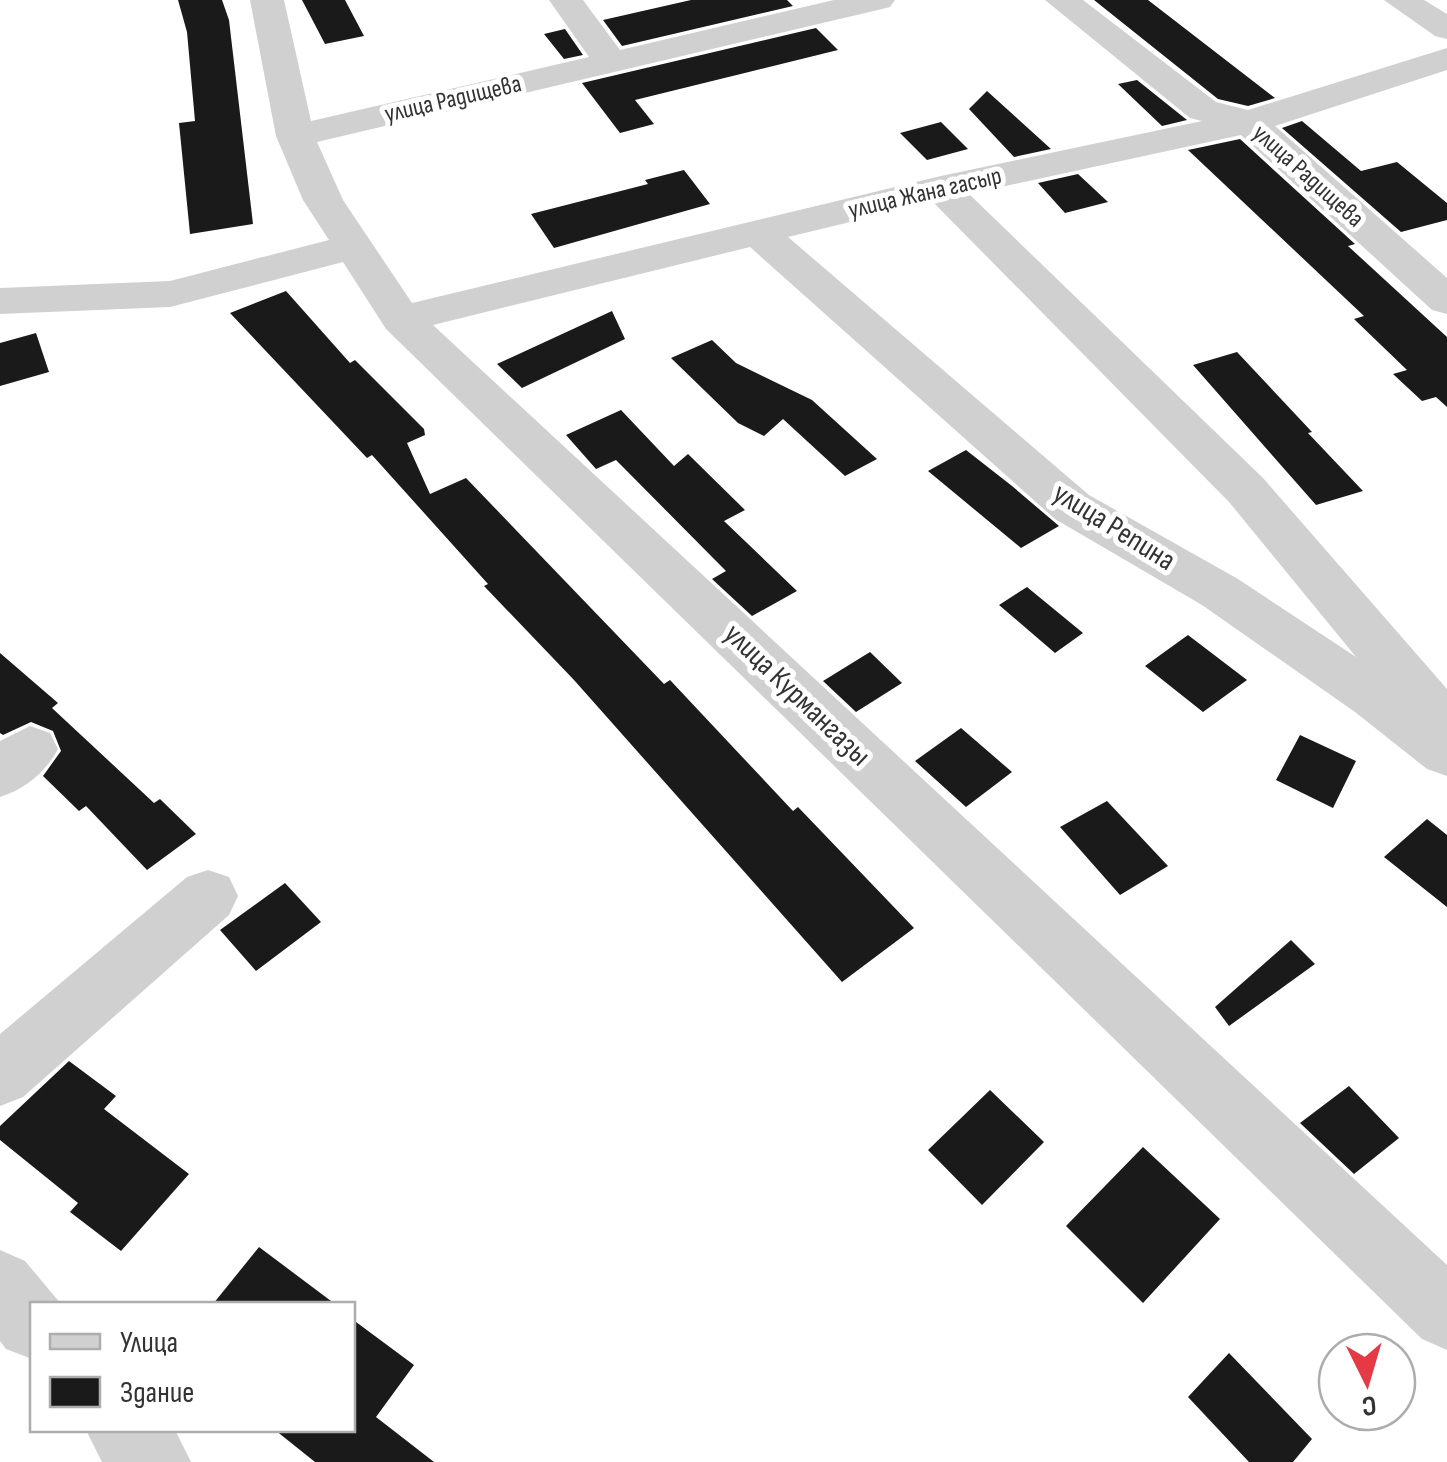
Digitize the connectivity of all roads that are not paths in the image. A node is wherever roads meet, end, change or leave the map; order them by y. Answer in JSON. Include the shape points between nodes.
{"nodes":[{"id":1,"x":266,"y":0,"type":"edge"},
{"id":2,"x":566,"y":0,"type":"edge"},
{"id":3,"x":878,"y":0,"type":"edge"},
{"id":4,"x":1062,"y":0,"type":"edge"},
{"id":5,"x":1401,"y":0,"type":"edge"},
{"id":6,"x":1447,"y":30,"type":"edge"},
{"id":7,"x":1447,"y":60,"type":"edge"},
{"id":8,"x":611,"y":62,"type":"junction"},
{"id":9,"x":1249,"y":122,"type":"junction"},
{"id":10,"x":295,"y":136,"type":"junction"},
{"id":11,"x":942,"y":188,"type":"junction"},
{"id":12,"x":758,"y":233,"type":"junction"},
{"id":13,"x":352,"y":247,"type":"junction"},
{"id":14,"x":0,"y":301,"type":"edge"},
{"id":15,"x":1447,"y":301,"type":"edge"},
{"id":16,"x":402,"y":319,"type":"junction"},
{"id":17,"x":1447,"y":722,"type":"edge"},
{"id":18,"x":1447,"y":754,"type":"edge"},
{"id":19,"x":208,"y":896,"type":"dead end"},
{"id":20,"x":0,"y":1076,"type":"edge"},
{"id":21,"x":0,"y":1286,"type":"edge"},
{"id":22,"x":1447,"y":1314,"type":"edge"},
{"id":23,"x":30,"y":1321,"type":"edge"},
{"id":24,"x":126,"y":1432,"type":"edge"},
{"id":25,"x":153,"y":1462,"type":"edge"}],
"edges":[{"from":1,"to":10,"type":"street","name":"улица Курмангазы"},
{"from":2,"to":8,"type":"street"},
{"from":3,"to":8,"type":"street","name":"улица Радищева"},
{"from":4,"to":9,"type":"street","name":"улица Радищева","via":[[1203,110]]},
{"from":5,"to":6,"type":"street"},
{"from":7,"to":9,"type":"street","name":"улица Жана гасыр"},
{"from":8,"to":10,"type":"street","name":"улица Радищева"},
{"from":9,"to":11,"type":"street","name":"улица Жана гасыр"},
{"from":9,"to":15,"type":"street","name":"улица Радищева"},
{"from":10,"to":13,"type":"street","name":"улица Курмангазы"},
{"from":11,"to":12,"type":"street","name":"улица Жана гасыр"},
{"from":11,"to":17,"type":"street","via":[[1246,490]]},
{"from":12,"to":16,"type":"street","name":"улица Жана гасыр"},
{"from":12,"to":18,"type":"street","name":"улица Репина","via":[[1072,507],[1220,592]]},
{"from":13,"to":14,"type":"street","via":[[170,294]]},
{"from":13,"to":16,"type":"street","name":"улица Курмангазы"},
{"from":16,"to":22,"type":"street","name":"улица Курмангазы"},
{"from":19,"to":20,"type":"street"},
{"from":21,"to":23,"type":"street"},
{"from":24,"to":25,"type":"street"}]}
